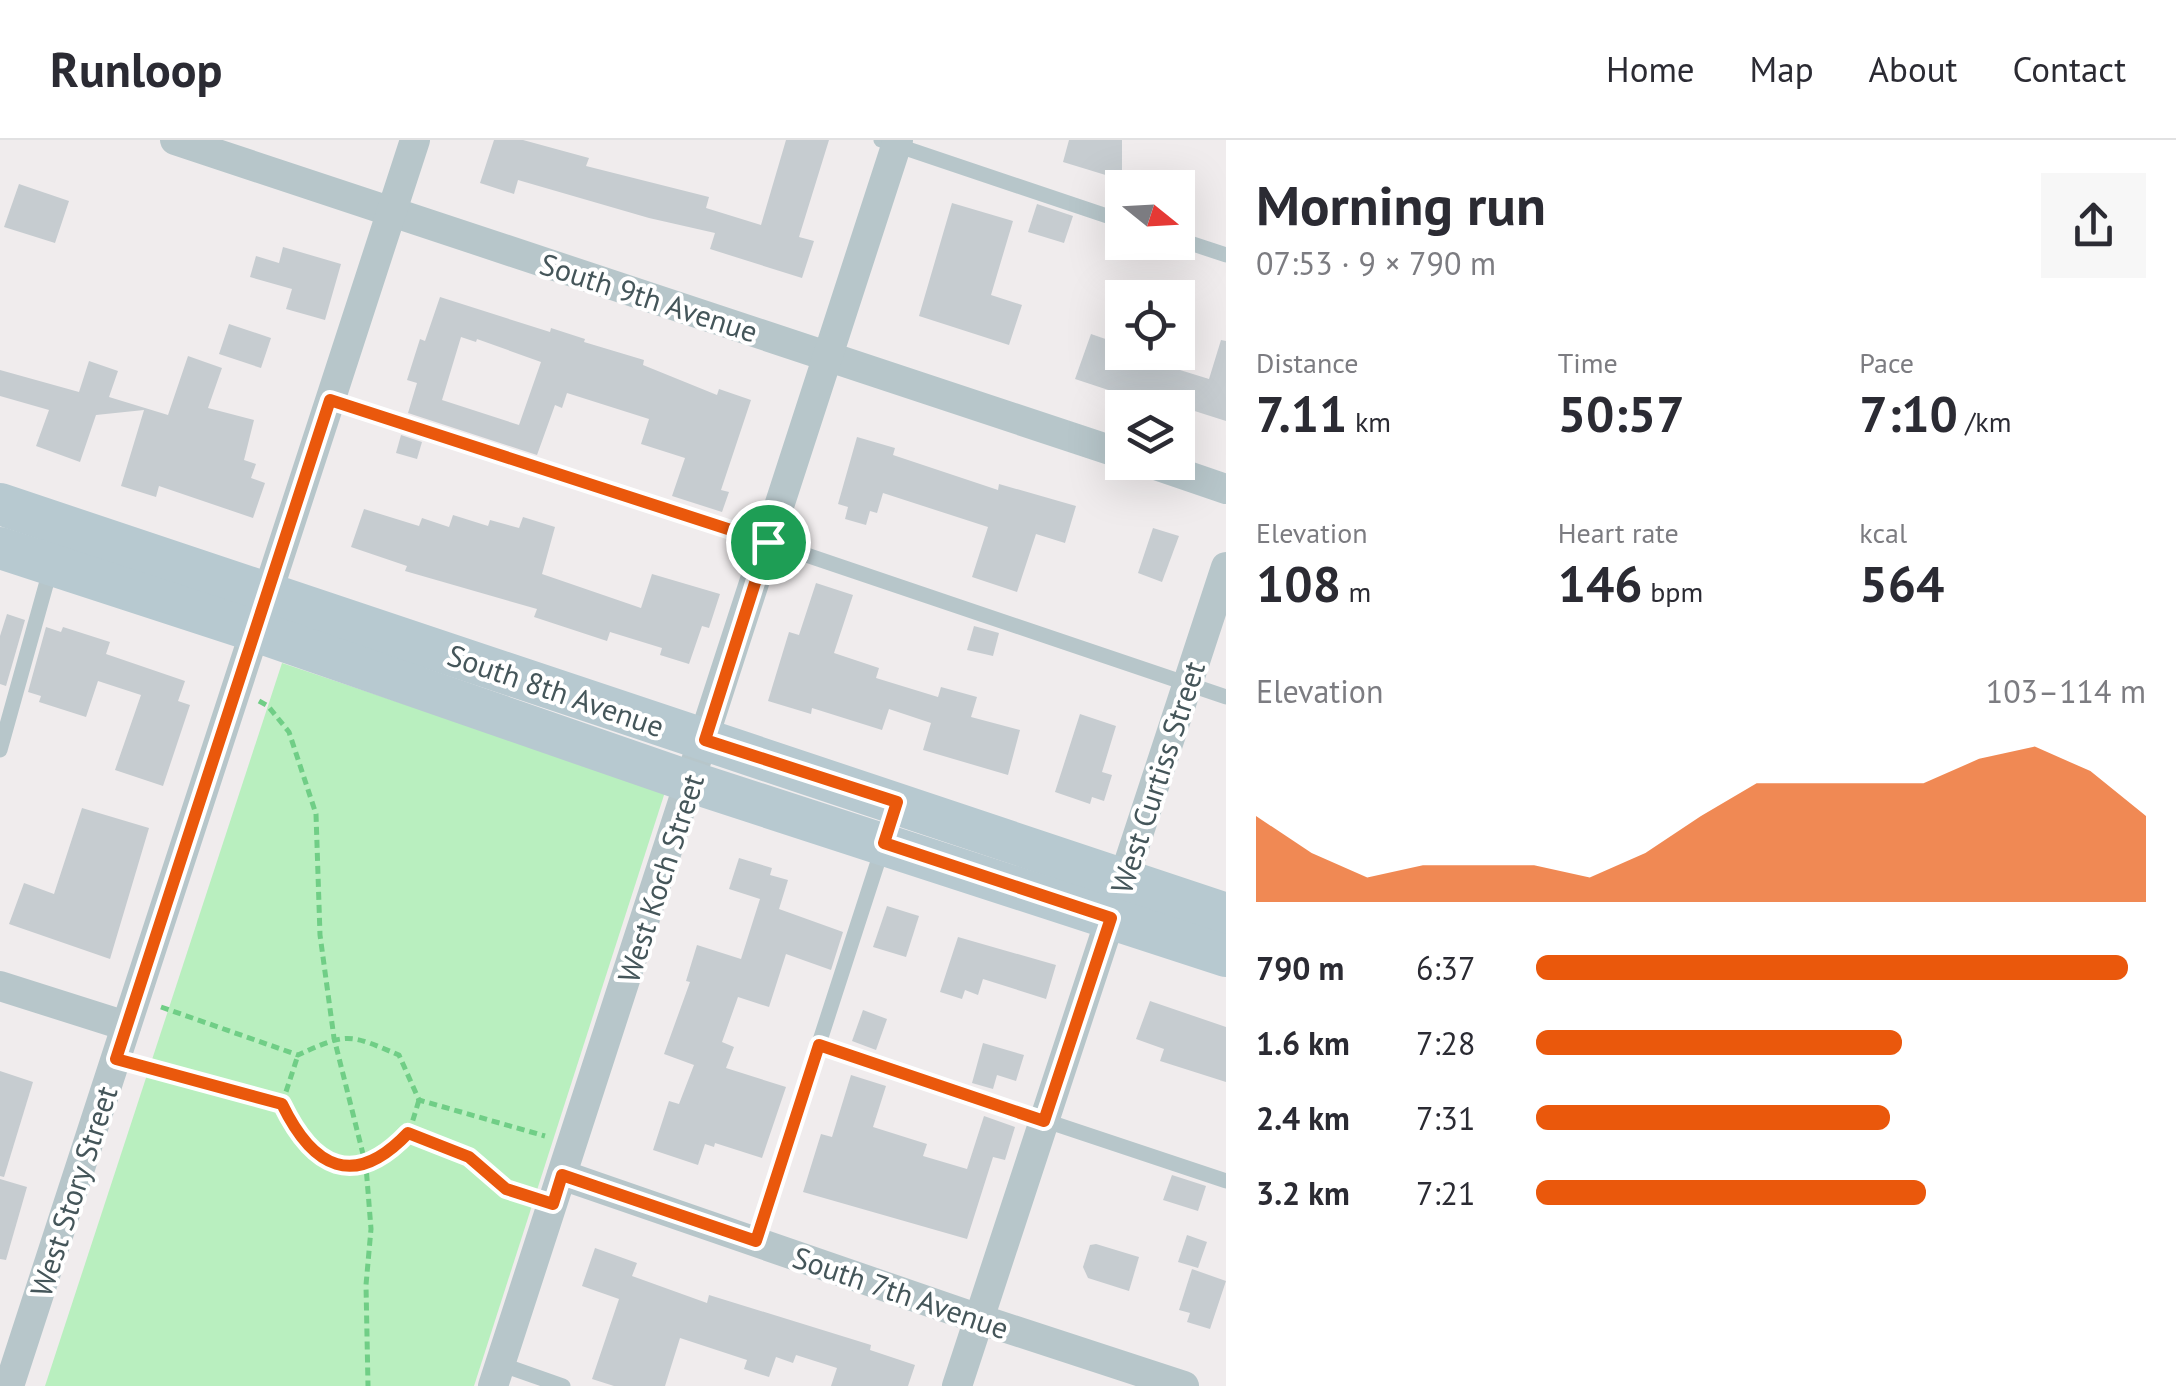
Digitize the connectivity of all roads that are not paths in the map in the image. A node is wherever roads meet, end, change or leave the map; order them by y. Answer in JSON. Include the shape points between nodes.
{"nodes":[{"id":1,"x":175,"y":140,"type":"edge"},
{"id":2,"x":415,"y":140,"type":"edge"},
{"id":3,"x":892,"y":142,"type":"edge"},
{"id":4,"x":391,"y":212,"type":"junction"},
{"id":5,"x":1105,"y":215,"type":"edge"},
{"id":6,"x":1195,"y":245,"type":"edge"},
{"id":7,"x":1226,"y":255,"type":"edge"},
{"id":8,"x":828,"y":355,"type":"junction"},
{"id":9,"x":330,"y":400,"type":"junction"},
{"id":10,"x":1105,"y":448,"type":"edge"},
{"id":11,"x":1195,"y":479,"type":"edge"},
{"id":12,"x":1226,"y":489,"type":"edge"},
{"id":13,"x":0,"y":504,"type":"edge"},
{"id":14,"x":768,"y":542,"type":"junction"},
{"id":15,"x":58,"y":545,"type":"junction"},
{"id":16,"x":0,"y":548,"type":"edge"},
{"id":17,"x":1226,"y":566,"type":"edge"},
{"id":18,"x":261,"y":612,"type":"junction"},
{"id":19,"x":1187,"y":685,"type":"junction"},
{"id":20,"x":1226,"y":697,"type":"edge"},
{"id":21,"x":705,"y":740,"type":"junction"},
{"id":22,"x":0,"y":750,"type":"edge"},
{"id":23,"x":691,"y":782,"type":"junction"},
{"id":24,"x":891,"y":823,"type":"junction"},
{"id":25,"x":1117,"y":899,"type":"junction"},
{"id":26,"x":1226,"y":914,"type":"edge"},
{"id":27,"x":1226,"y":956,"type":"edge"},
{"id":28,"x":0,"y":986,"type":"edge"},
{"id":29,"x":131,"y":1012,"type":"junction"},
{"id":30,"x":819,"y":1045,"type":"junction"},
{"id":31,"x":1044,"y":1121,"type":"junction"},
{"id":32,"x":1226,"y":1181,"type":"edge"},
{"id":33,"x":558,"y":1189,"type":"junction"},
{"id":34,"x":756,"y":1241,"type":"junction"},
{"id":35,"x":979,"y":1320,"type":"junction"},
{"id":36,"x":497,"y":1375,"type":"edge"},
{"id":37,"x":9,"y":1386,"type":"edge"},
{"id":38,"x":563,"y":1386,"type":"edge"},
{"id":39,"x":957,"y":1386,"type":"edge"},
{"id":40,"x":1184,"y":1386,"type":"edge"}],
"edges":[{"from":1,"to":4,"type":"street","name":"South 9th Avenue"},
{"from":2,"to":4,"type":"street","name":"West Story Street"},
{"from":3,"to":5,"type":"lane"},
{"from":3,"to":8,"type":"street","name":"West Koch Street"},
{"from":4,"to":8,"type":"street","name":"South 9th Avenue"},
{"from":4,"to":9,"type":"street","name":"West Story Street"},
{"from":6,"to":7,"type":"lane"},
{"from":8,"to":10,"type":"street","name":"South 9th Avenue"},
{"from":8,"to":14,"type":"street","name":"West Koch Street"},
{"from":9,"to":14,"type":"lane"},
{"from":9,"to":18,"type":"street","name":"West Story Street"},
{"from":11,"to":12,"type":"street"},
{"from":13,"to":15,"type":"street","name":"South 8th Avenue"},
{"from":14,"to":19,"type":"lane"},
{"from":14,"to":21,"type":"street","name":"West Koch Street"},
{"from":15,"to":16,"type":"street","name":"South 8th Avenue"},
{"from":15,"to":18,"type":"street","name":"South 8th Avenue"},
{"from":15,"to":22,"type":"lane"},
{"from":17,"to":19,"type":"street","name":"West Curtiss Street"},
{"from":18,"to":21,"type":"street","name":"South 8th Avenue"},
{"from":18,"to":23,"type":"street","name":"South 8th Avenue"},
{"from":18,"to":29,"type":"street","name":"West Story Street"},
{"from":19,"to":20,"type":"lane"},
{"from":19,"to":25,"type":"street","name":"West Curtiss Street"},
{"from":21,"to":23,"type":"street","name":"West Koch Street"},
{"from":21,"to":24,"type":"street","name":"South 8th Avenue"},
{"from":23,"to":24,"type":"street","name":"South 8th Avenue"},
{"from":23,"to":33,"type":"street","name":"West Koch Street"},
{"from":24,"to":25,"type":"street","name":"South 8th Avenue"},
{"from":24,"to":30,"type":"lane"},
{"from":25,"to":26,"type":"street","name":"South 8th Avenue"},
{"from":25,"to":27,"type":"street","name":"South 8th Avenue"},
{"from":25,"to":31,"type":"street","name":"West Curtiss Street"},
{"from":28,"to":29,"type":"street"},
{"from":29,"to":37,"type":"street","name":"West Story Street"},
{"from":30,"to":31,"type":"lane"},
{"from":30,"to":34,"type":"lane"},
{"from":31,"to":32,"type":"lane"},
{"from":31,"to":35,"type":"street","name":"West Curtiss Street"},
{"from":33,"to":34,"type":"street","name":"South 7th Avenue"},
{"from":33,"to":36,"type":"street","name":"West Koch Street"},
{"from":34,"to":35,"type":"street","name":"South 7th Avenue"},
{"from":35,"to":39,"type":"street","name":"West Curtiss Street"},
{"from":35,"to":40,"type":"street","name":"South 7th Avenue"},
{"from":36,"to":38,"type":"lane"}]}
